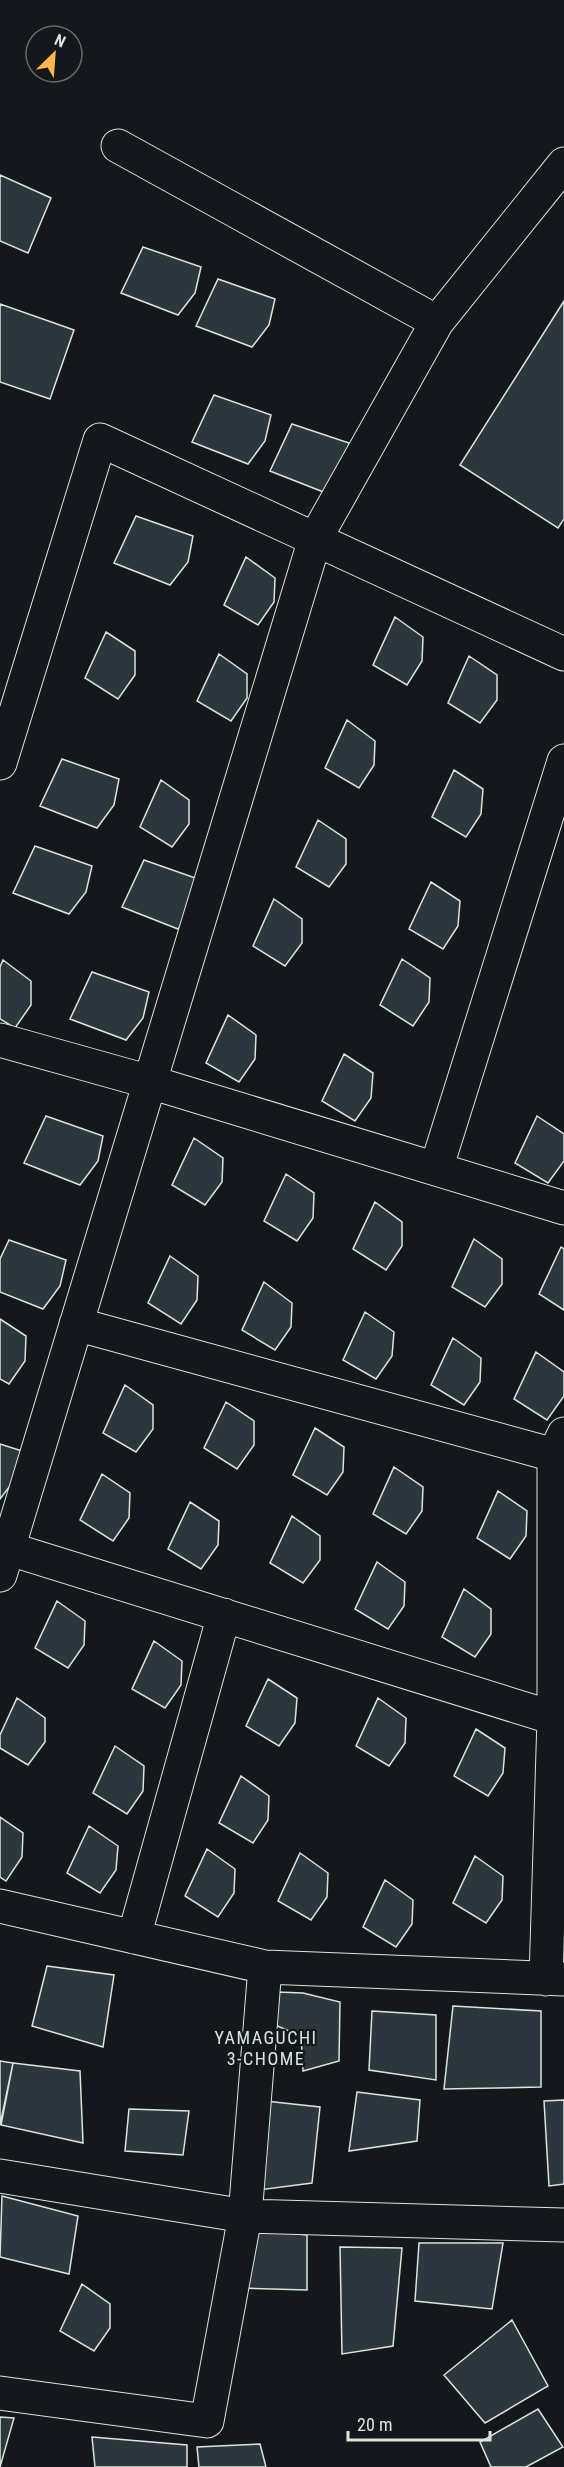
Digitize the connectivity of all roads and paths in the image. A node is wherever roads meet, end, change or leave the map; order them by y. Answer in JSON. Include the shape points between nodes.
{"nodes":[{"id":1,"x":118,"y":146,"type":"dead end"},
{"id":2,"x":564,"y":165,"type":"edge"},
{"id":3,"x":437,"y":322,"type":"junction"},
{"id":4,"x":315,"y":539,"type":"junction"},
{"id":5,"x":564,"y":654,"type":"edge"},
{"id":6,"x":564,"y":761,"type":"edge"},
{"id":7,"x":0,"y":763,"type":"edge"},
{"id":8,"x":0,"y":1040,"type":"edge"},
{"id":9,"x":150,"y":1082,"type":"junction"},
{"id":10,"x":436,"y":1169,"type":"junction"},
{"id":11,"x":564,"y":1208,"type":"edge"},
{"id":12,"x":76,"y":1324,"type":"junction"},
{"id":13,"x":559,"y":1445,"type":"edge"},
{"id":14,"x":3,"y":1556,"type":"edge"},
{"id":15,"x":224,"y":1615,"type":"junction"},
{"id":16,"x":559,"y":1718,"type":"edge"},
{"id":17,"x":0,"y":1906,"type":"edge"},
{"id":18,"x":134,"y":1937,"type":"junction"},
{"id":19,"x":265,"y":1967,"type":"junction"},
{"id":20,"x":555,"y":1979,"type":"edge"},
{"id":21,"x":0,"y":2176,"type":"edge"},
{"id":22,"x":245,"y":2216,"type":"junction"},
{"id":23,"x":564,"y":2225,"type":"edge"},
{"id":24,"x":0,"y":2393,"type":"edge"}],
"edges":[{"from":1,"to":3,"type":"street"},
{"from":2,"to":3,"type":"street"},
{"from":3,"to":4,"type":"street"},
{"from":4,"to":5,"type":"street"},
{"from":4,"to":7,"type":"street","via":[[100,440]]},
{"from":4,"to":9,"type":"street"},
{"from":6,"to":10,"type":"street"},
{"from":8,"to":9,"type":"street"},
{"from":9,"to":10,"type":"street"},
{"from":9,"to":12,"type":"street"},
{"from":10,"to":11,"type":"street"},
{"from":12,"to":13,"type":"street"},
{"from":12,"to":14,"type":"street"},
{"from":13,"to":16,"type":"street"},
{"from":14,"to":15,"type":"street"},
{"from":15,"to":16,"type":"street"},
{"from":15,"to":18,"type":"street"},
{"from":16,"to":20,"type":"street"},
{"from":17,"to":18,"type":"street"},
{"from":18,"to":19,"type":"street"},
{"from":19,"to":20,"type":"street"},
{"from":19,"to":22,"type":"street"},
{"from":21,"to":22,"type":"street"},
{"from":22,"to":23,"type":"street"},
{"from":22,"to":24,"type":"street","via":[[207,2421]]}]}
